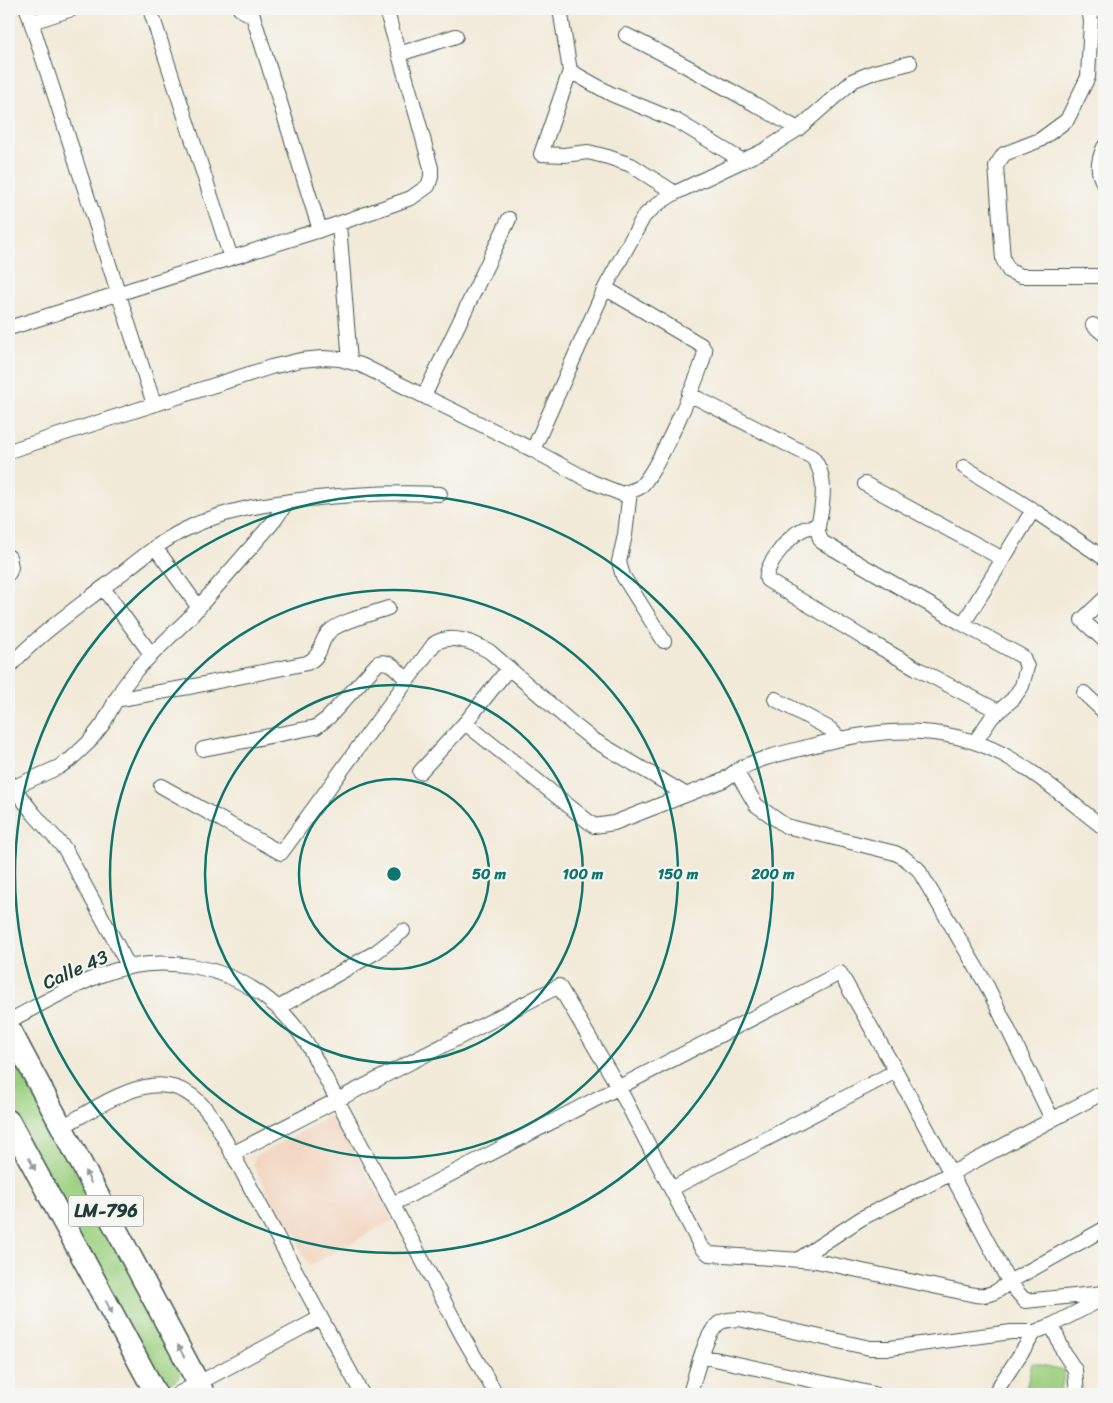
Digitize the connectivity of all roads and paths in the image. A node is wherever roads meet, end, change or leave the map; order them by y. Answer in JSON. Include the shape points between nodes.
{"nodes":[{"id":1,"x":27,"y":9,"type":"edge"},
{"id":2,"x":72,"y":9,"type":"edge"},
{"id":3,"x":150,"y":9,"type":"edge"},
{"id":4,"x":240,"y":9,"type":"edge"},
{"id":5,"x":386,"y":9,"type":"edge"},
{"id":6,"x":560,"y":9,"type":"edge"},
{"id":7,"x":1089,"y":9,"type":"edge"},
{"id":8,"x":252,"y":12,"type":"edge"},
{"id":9,"x":32,"y":22,"type":"junction"},
{"id":10,"x":626,"y":35,"type":"dead end"},
{"id":11,"x":456,"y":36,"type":"dead end"},
{"id":12,"x":399,"y":54,"type":"junction"},
{"id":13,"x":910,"y":63,"type":"dead end"},
{"id":14,"x":570,"y":71,"type":"junction"},
{"id":15,"x":798,"y":129,"type":"junction"},
{"id":16,"x":1104,"y":147,"type":"edge"},
{"id":17,"x":743,"y":161,"type":"junction"},
{"id":18,"x":1104,"y":184,"type":"edge"},
{"id":19,"x":675,"y":193,"type":"junction"},
{"id":20,"x":509,"y":219,"type":"dead end"},
{"id":21,"x":339,"y":224,"type":"junction"},
{"id":22,"x":320,"y":230,"type":"junction"},
{"id":23,"x":231,"y":258,"type":"junction"},
{"id":24,"x":1104,"y":276,"type":"edge"},
{"id":25,"x":605,"y":288,"type":"junction"},
{"id":26,"x":118,"y":294,"type":"junction"},
{"id":27,"x":1093,"y":325,"type":"dead end"},
{"id":28,"x":9,"y":328,"type":"edge"},
{"id":29,"x":1104,"y":334,"type":"edge"},
{"id":30,"x":350,"y":362,"type":"junction"},
{"id":31,"x":690,"y":394,"type":"junction"},
{"id":32,"x":424,"y":396,"type":"junction"},
{"id":33,"x":154,"y":404,"type":"junction"},
{"id":34,"x":533,"y":450,"type":"junction"},
{"id":35,"x":9,"y":451,"type":"edge"},
{"id":36,"x":964,"y":468,"type":"dead end"},
{"id":37,"x":865,"y":484,"type":"dead end"},
{"id":38,"x":630,"y":491,"type":"junction"},
{"id":39,"x":440,"y":494,"type":"dead end"},
{"id":40,"x":287,"y":502,"type":"junction"},
{"id":41,"x":1033,"y":510,"type":"junction"},
{"id":42,"x":817,"y":526,"type":"junction"},
{"id":43,"x":155,"y":547,"type":"junction"},
{"id":44,"x":9,"y":557,"type":"edge"},
{"id":45,"x":1104,"y":558,"type":"edge"},
{"id":46,"x":1003,"y":559,"type":"junction"},
{"id":47,"x":9,"y":573,"type":"edge"},
{"id":48,"x":103,"y":588,"type":"junction"},
{"id":49,"x":1104,"y":599,"type":"edge"},
{"id":50,"x":199,"y":608,"type":"junction"},
{"id":51,"x":388,"y":608,"type":"dead end"},
{"id":52,"x":963,"y":624,"type":"junction"},
{"id":53,"x":1104,"y":640,"type":"edge"},
{"id":54,"x":664,"y":642,"type":"dead end"},
{"id":55,"x":151,"y":654,"type":"junction"},
{"id":56,"x":9,"y":667,"type":"edge"},
{"id":57,"x":509,"y":668,"type":"junction"},
{"id":58,"x":406,"y":679,"type":"junction"},
{"id":59,"x":1084,"y":693,"type":"dead end"},
{"id":60,"x":775,"y":699,"type":"dead end"},
{"id":61,"x":116,"y":700,"type":"junction"},
{"id":62,"x":998,"y":711,"type":"junction"},
{"id":63,"x":1104,"y":712,"type":"edge"},
{"id":64,"x":465,"y":723,"type":"junction"},
{"id":65,"x":840,"y":739,"type":"junction"},
{"id":66,"x":975,"y":742,"type":"junction"},
{"id":67,"x":203,"y":749,"type":"dead end"},
{"id":68,"x":736,"y":771,"type":"junction"},
{"id":69,"x":420,"y":772,"type":"dead end"},
{"id":70,"x":11,"y":784,"type":"edge"},
{"id":71,"x":161,"y":786,"type":"dead end"},
{"id":72,"x":685,"y":794,"type":"junction"},
{"id":73,"x":1104,"y":828,"type":"edge"},
{"id":74,"x":403,"y":932,"type":"dead end"},
{"id":75,"x":129,"y":967,"type":"junction"},
{"id":76,"x":278,"y":1008,"type":"junction"},
{"id":77,"x":9,"y":1020,"type":"edge"},
{"id":78,"x":9,"y":1028,"type":"edge"},
{"id":79,"x":896,"y":1071,"type":"junction"},
{"id":80,"x":619,"y":1088,"type":"junction"},
{"id":81,"x":1104,"y":1092,"type":"edge"},
{"id":82,"x":338,"y":1100,"type":"junction"},
{"id":83,"x":1052,"y":1119,"type":"junction"},
{"id":84,"x":9,"y":1121,"type":"edge"},
{"id":85,"x":62,"y":1127,"type":"junction"},
{"id":86,"x":232,"y":1154,"type":"junction"},
{"id":87,"x":952,"y":1173,"type":"junction"},
{"id":88,"x":671,"y":1189,"type":"junction"},
{"id":89,"x":393,"y":1204,"type":"junction"},
{"id":90,"x":1104,"y":1229,"type":"edge"},
{"id":91,"x":799,"y":1259,"type":"junction"},
{"id":92,"x":1009,"y":1282,"type":"junction"},
{"id":93,"x":1104,"y":1293,"type":"edge"},
{"id":94,"x":1104,"y":1298,"type":"edge"},
{"id":95,"x":320,"y":1318,"type":"junction"},
{"id":96,"x":1052,"y":1325,"type":"junction"},
{"id":97,"x":1035,"y":1332,"type":"junction"},
{"id":98,"x":700,"y":1356,"type":"junction"},
{"id":99,"x":201,"y":1389,"type":"edge"},
{"id":100,"x":841,"y":1391,"type":"edge"},
{"id":101,"x":156,"y":1394,"type":"edge"},
{"id":102,"x":178,"y":1394,"type":"edge"},
{"id":103,"x":362,"y":1394,"type":"edge"},
{"id":104,"x":496,"y":1394,"type":"edge"},
{"id":105,"x":690,"y":1394,"type":"edge"},
{"id":106,"x":874,"y":1394,"type":"edge"},
{"id":107,"x":994,"y":1394,"type":"edge"},
{"id":108,"x":1077,"y":1394,"type":"edge"}],
"edges":[{"from":1,"to":9,"type":"street"},
{"from":2,"to":9,"type":"street"},
{"from":3,"to":23,"type":"street"},
{"from":4,"to":8,"type":"street"},
{"from":5,"to":12,"type":"street"},
{"from":6,"to":14,"type":"street"},
{"from":7,"to":24,"type":"street","via":[[1088,77],[1067,120],[1040,140],[1004,154],[996,166],[1003,259],[1009,271],[1021,276]]},
{"from":8,"to":22,"type":"street"},
{"from":9,"to":26,"type":"street"},
{"from":10,"to":15,"type":"street","via":[[670,56]]},
{"from":11,"to":12,"type":"street"},
{"from":12,"to":21,"type":"street","via":[[430,168],[430,182],[411,198]]},
{"from":13,"to":15,"type":"street","via":[[854,80]]},
{"from":14,"to":17,"type":"street","via":[[611,94],[677,121]]},
{"from":14,"to":19,"type":"street","via":[[541,154],[588,152],[608,157],[631,165]]},
{"from":15,"to":17,"type":"street"},
{"from":16,"to":18,"type":"street","via":[[1098,161]]},
{"from":17,"to":19,"type":"street"},
{"from":19,"to":25,"type":"street","via":[[644,216]]},
{"from":20,"to":32,"type":"street"},
{"from":21,"to":22,"type":"street"},
{"from":21,"to":30,"type":"street"},
{"from":22,"to":23,"type":"street"},
{"from":23,"to":26,"type":"street"},
{"from":25,"to":31,"type":"street","via":[[704,346],[705,353]]},
{"from":25,"to":34,"type":"street"},
{"from":26,"to":28,"type":"street"},
{"from":26,"to":33,"type":"street"},
{"from":27,"to":29,"type":"street"},
{"from":30,"to":32,"type":"street"},
{"from":30,"to":33,"type":"street","via":[[330,358],[300,360]]},
{"from":31,"to":38,"type":"street","via":[[654,467],[639,487]]},
{"from":31,"to":42,"type":"street","via":[[812,457],[821,471],[823,485]]},
{"from":32,"to":34,"type":"street"},
{"from":33,"to":35,"type":"street"},
{"from":34,"to":38,"type":"street","via":[[592,482],[622,494]]},
{"from":36,"to":41,"type":"street"},
{"from":37,"to":46,"type":"street"},
{"from":38,"to":54,"type":"street","via":[[619,562],[623,576]]},
{"from":39,"to":40,"type":"street","via":[[371,493]]},
{"from":40,"to":43,"type":"street","via":[[243,508],[212,518]]},
{"from":40,"to":50,"type":"street"},
{"from":41,"to":45,"type":"street"},
{"from":41,"to":46,"type":"street"},
{"from":42,"to":52,"type":"street","via":[[822,542]]},
{"from":42,"to":62,"type":"street","via":[[802,529],[787,540],[767,571],[768,580],[901,660]]},
{"from":43,"to":48,"type":"street"},
{"from":43,"to":50,"type":"street"},
{"from":44,"to":47,"type":"street"},
{"from":46,"to":52,"type":"street"},
{"from":48,"to":55,"type":"street"},
{"from":48,"to":56,"type":"street","via":[[60,619]]},
{"from":49,"to":53,"type":"street","via":[[1082,620]]},
{"from":50,"to":55,"type":"street"},
{"from":51,"to":61,"type":"street","via":[[332,629],[324,638],[317,657],[307,663]]},
{"from":52,"to":62,"type":"street","via":[[1025,660],[1022,686],[1013,699]]},
{"from":55,"to":61,"type":"street","via":[[129,678]]},
{"from":57,"to":58,"type":"street","via":[[475,643],[449,639],[434,644]]},
{"from":57,"to":64,"type":"street"},
{"from":57,"to":72,"type":"street","via":[[592,738]]},
{"from":58,"to":67,"type":"street","via":[[390,663],[383,661],[325,722],[316,727]]},
{"from":58,"to":71,"type":"street","via":[[281,853]]},
{"from":59,"to":63,"type":"street"},
{"from":60,"to":65,"type":"street","via":[[830,729]]},
{"from":61,"to":70,"type":"street","via":[[103,724],[80,751],[59,767]]},
{"from":62,"to":66,"type":"street"},
{"from":64,"to":69,"type":"street"},
{"from":64,"to":72,"type":"street","via":[[594,826],[614,823]]},
{"from":65,"to":66,"type":"street","via":[[926,732]]},
{"from":65,"to":68,"type":"street","via":[[763,758]]},
{"from":66,"to":73,"type":"street","via":[[1014,760]]},
{"from":68,"to":72,"type":"street","via":[[724,780]]},
{"from":68,"to":83,"type":"street","via":[[756,805],[786,826],[894,852],[918,869],[987,986]]},
{"from":70,"to":75,"type":"street","via":[[65,849]]},
{"from":74,"to":76,"type":"street","via":[[376,952]]},
{"from":75,"to":76,"type":"street","name":"Calle 43","via":[[169,963],[211,970],[246,985]]},
{"from":75,"to":77,"type":"street","name":"Calle 43","via":[[89,980]]},
{"from":76,"to":82,"type":"street","name":"Calle 43","via":[[308,1045]]},
{"from":78,"to":85,"type":"main road","number":"LM-796"},
{"from":79,"to":80,"type":"street","via":[[840,972]]},
{"from":79,"to":87,"type":"street"},
{"from":79,"to":88,"type":"street"},
{"from":80,"to":82,"type":"street","via":[[560,986]]},
{"from":80,"to":88,"type":"street"},
{"from":80,"to":89,"type":"street"},
{"from":81,"to":83,"type":"street"},
{"from":82,"to":86,"type":"street"},
{"from":82,"to":89,"type":"street","name":"Calle 43"},
{"from":83,"to":87,"type":"street"},
{"from":84,"to":101,"type":"main road","number":"LM-796","one_way":true},
{"from":85,"to":86,"type":"street","via":[[132,1091],[148,1086],[169,1086],[183,1090],[207,1110]]},
{"from":99,"to":85,"type":"main road","number":"LM-796","one_way":true},
{"from":86,"to":95,"type":"street"},
{"from":87,"to":91,"type":"street","via":[[862,1218]]},
{"from":87,"to":92,"type":"street"},
{"from":88,"to":91,"type":"street","via":[[705,1252]]},
{"from":89,"to":104,"type":"street","name":"Calle 43"},
{"from":90,"to":92,"type":"street"},
{"from":91,"to":92,"type":"street","via":[[885,1274],[980,1296],[998,1291]]},
{"from":92,"to":93,"type":"street","via":[[1025,1301]]},
{"from":94,"to":96,"type":"street"},
{"from":95,"to":99,"type":"street"},
{"from":95,"to":103,"type":"street"},
{"from":96,"to":97,"type":"street"},
{"from":96,"to":108,"type":"street","via":[[1075,1370]]},
{"from":97,"to":98,"type":"street","via":[[870,1348],[739,1319],[718,1324]]},
{"from":97,"to":107,"type":"street"},
{"from":98,"to":100,"type":"street"},
{"from":98,"to":105,"type":"street"},
{"from":99,"to":102,"type":"street"},
{"from":100,"to":106,"type":"street"}]}
